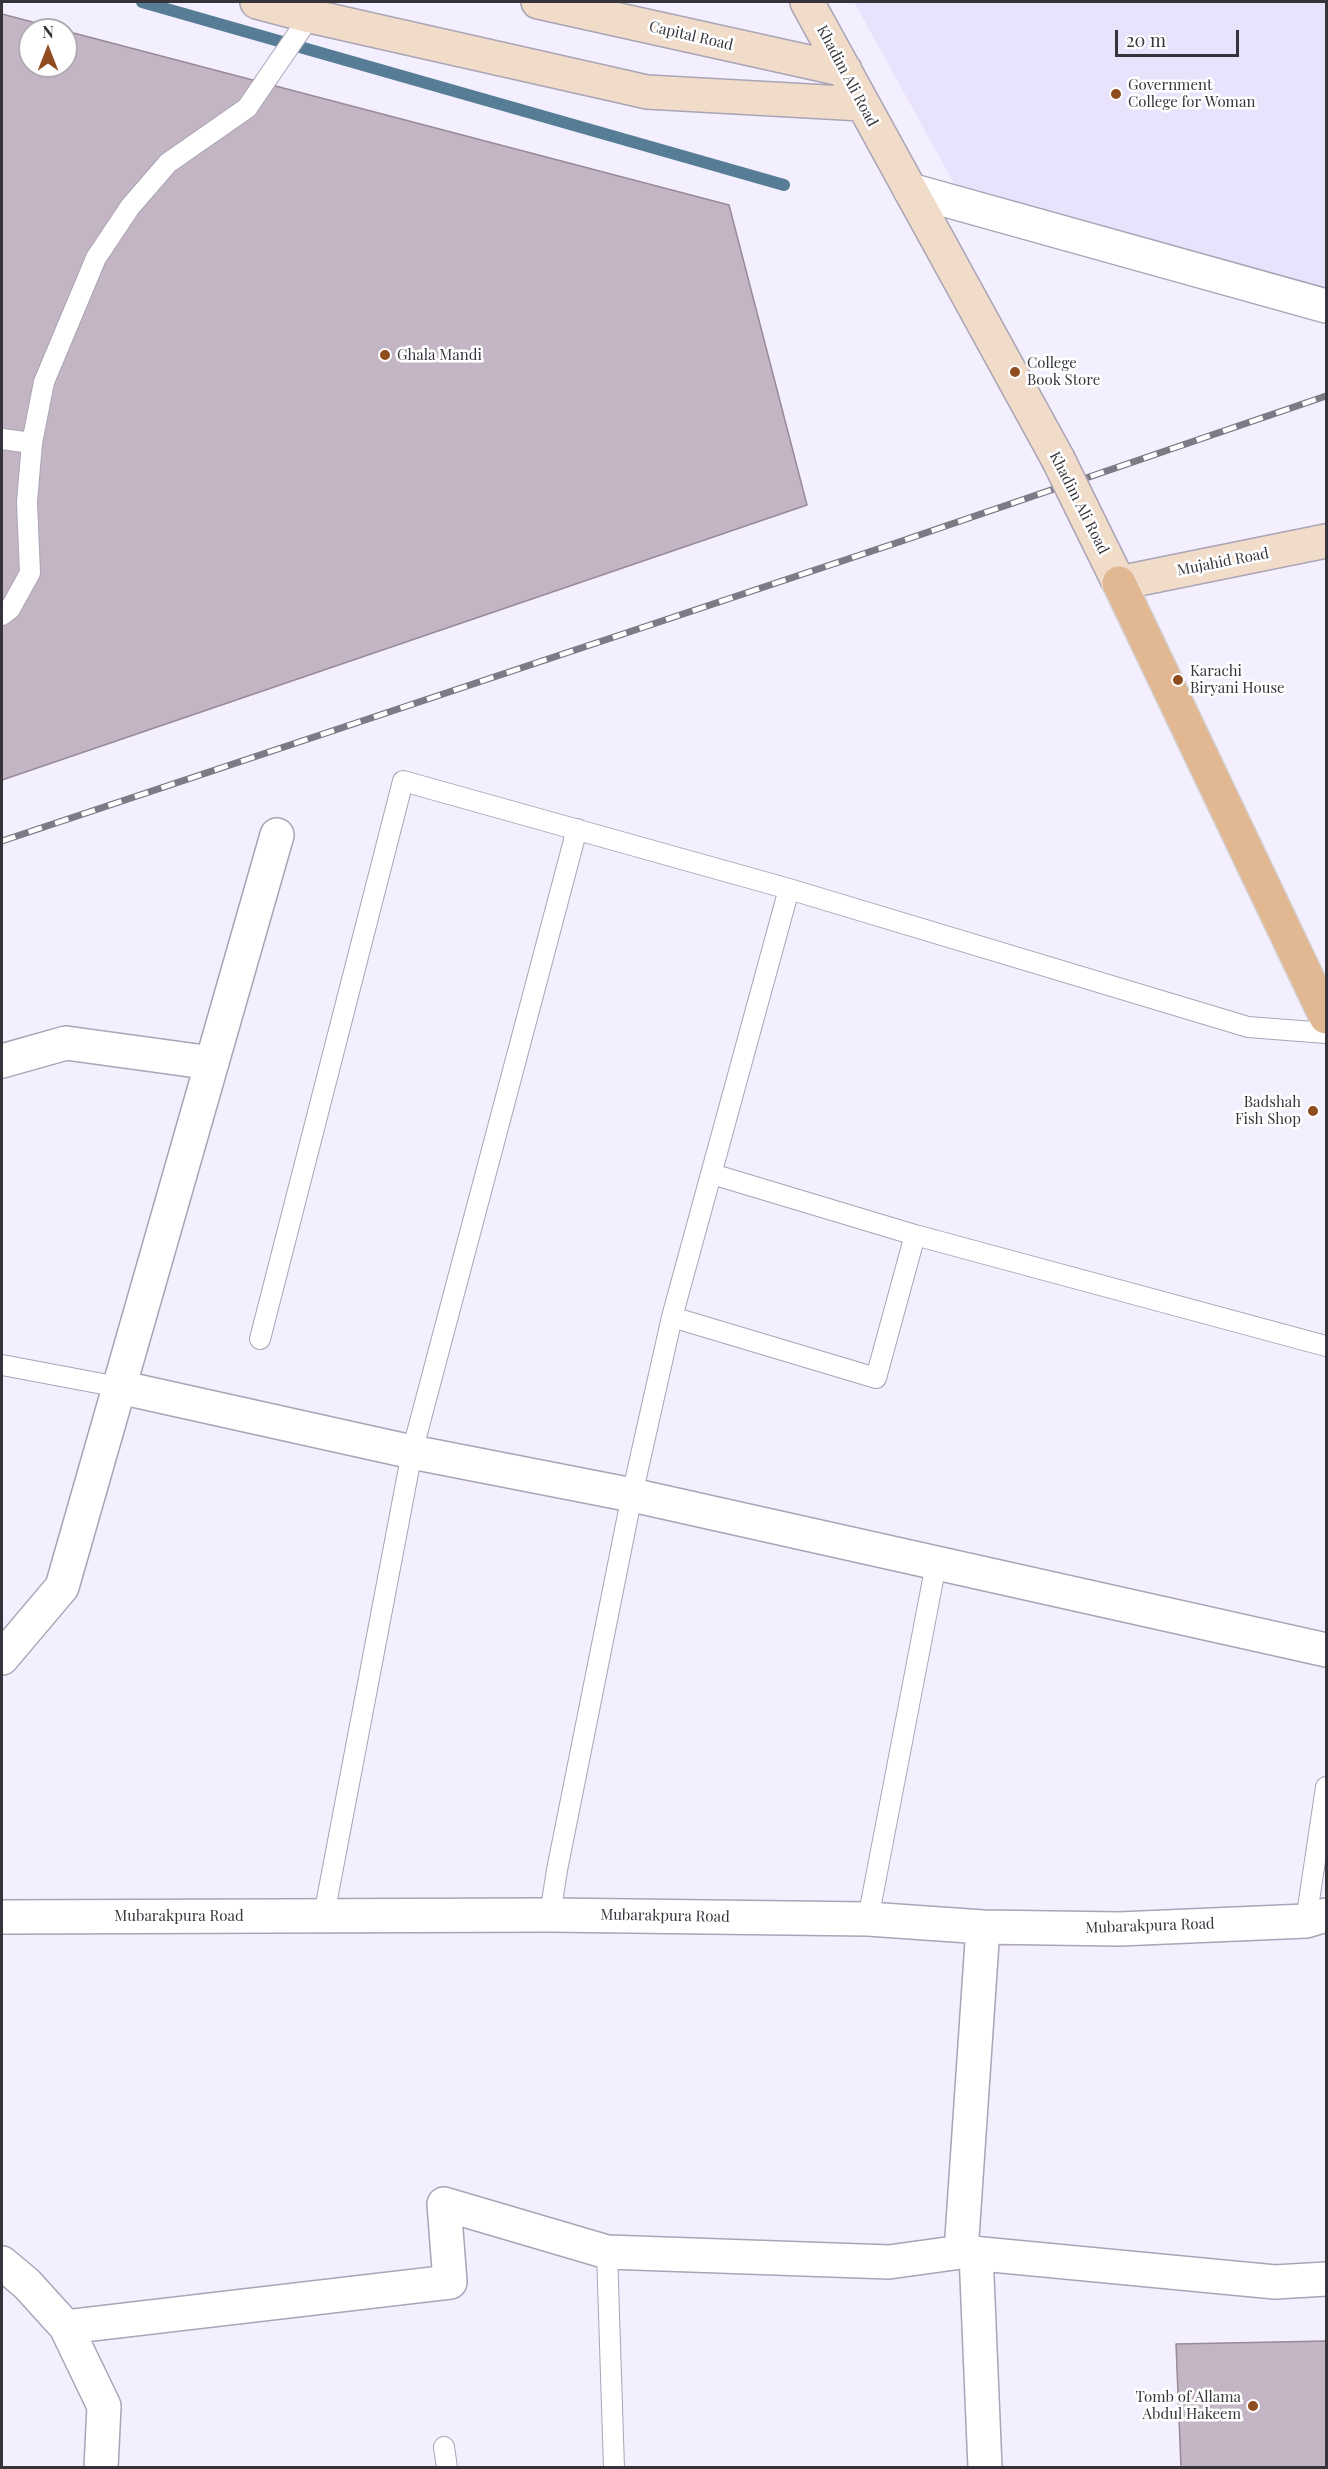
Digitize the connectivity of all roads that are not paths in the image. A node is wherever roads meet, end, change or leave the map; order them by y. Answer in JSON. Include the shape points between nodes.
{"nodes":[{"id":1,"x":257,"y":2,"type":"edge"},
{"id":2,"x":538,"y":2,"type":"edge"},
{"id":3,"x":807,"y":2,"type":"edge"},
{"id":4,"x":311,"y":13,"type":"edge"},
{"id":5,"x":845,"y":70,"type":"junction"},
{"id":6,"x":862,"y":104,"type":"junction"},
{"id":7,"x":910,"y":190,"type":"junction"},
{"id":8,"x":1326,"y":306,"type":"edge"},
{"id":9,"x":2,"y":439,"type":"edge"},
{"id":10,"x":32,"y":443,"type":"junction"},
{"id":11,"x":1326,"y":541,"type":"edge"},
{"id":12,"x":1119,"y":583,"type":"junction"},
{"id":13,"x":2,"y":615,"type":"edge"},
{"id":14,"x":577,"y":829,"type":"junction"},
{"id":15,"x":277,"y":835,"type":"dead end"},
{"id":16,"x":789,"y":889,"type":"junction"},
{"id":17,"x":1326,"y":1017,"type":"edge"},
{"id":18,"x":1326,"y":1033,"type":"edge"},
{"id":19,"x":2,"y":1060,"type":"edge"},
{"id":20,"x":212,"y":1063,"type":"junction"},
{"id":21,"x":712,"y":1174,"type":"junction"},
{"id":22,"x":915,"y":1235,"type":"junction"},
{"id":23,"x":672,"y":1317,"type":"junction"},
{"id":24,"x":260,"y":1339,"type":"dead end"},
{"id":25,"x":1326,"y":1346,"type":"edge"},
{"id":26,"x":2,"y":1365,"type":"edge"},
{"id":27,"x":119,"y":1387,"type":"junction"},
{"id":28,"x":412,"y":1452,"type":"junction"},
{"id":29,"x":632,"y":1495,"type":"junction"},
{"id":30,"x":936,"y":1564,"type":"junction"},
{"id":31,"x":1326,"y":1650,"type":"edge"},
{"id":32,"x":2,"y":1658,"type":"edge"},
{"id":33,"x":1326,"y":1787,"type":"edge"},
{"id":34,"x":2,"y":1911,"type":"edge"},
{"id":35,"x":324,"y":1915,"type":"junction"},
{"id":36,"x":550,"y":1915,"type":"junction"},
{"id":37,"x":2,"y":1917,"type":"edge"},
{"id":38,"x":1316,"y":1918,"type":"edge"},
{"id":39,"x":868,"y":1919,"type":"junction"},
{"id":40,"x":983,"y":1927,"type":"junction"},
{"id":41,"x":607,"y":2252,"type":"junction"},
{"id":42,"x":968,"y":2252,"type":"junction"},
{"id":43,"x":2,"y":2263,"type":"edge"},
{"id":44,"x":1326,"y":2279,"type":"edge"},
{"id":45,"x":66,"y":2327,"type":"junction"},
{"id":46,"x":444,"y":2447,"type":"dead end"},
{"id":47,"x":101,"y":2468,"type":"edge"},
{"id":48,"x":447,"y":2468,"type":"edge"},
{"id":49,"x":614,"y":2468,"type":"edge"},
{"id":50,"x":985,"y":2468,"type":"edge"}],
"edges":[{"from":1,"to":4,"type":"street"},
{"from":2,"to":5,"type":"street","name":"Capital Road"},
{"from":3,"to":5,"type":"street","name":"Khadim Ali Road"},
{"from":4,"to":6,"type":"street","via":[[647,92]]},
{"from":4,"to":10,"type":"lane","via":[[248,108],[168,163],[130,207],[96,258],[44,382]]},
{"from":5,"to":6,"type":"street","name":"Khadim Ali Road"},
{"from":6,"to":7,"type":"street","name":"Khadim Ali Road"},
{"from":7,"to":8,"type":"street"},
{"from":7,"to":12,"type":"street","name":"Khadim Ali Road","bridge":true,"via":[[1058,459]]},
{"from":9,"to":10,"type":"lane"},
{"from":10,"to":13,"type":"lane","via":[[27,502],[30,573],[10,609]]},
{"from":11,"to":12,"type":"street","name":"Mujahid Road"},
{"from":12,"to":17,"type":"main road","name":"Khadim Ali Road"},
{"from":14,"to":16,"type":"lane"},
{"from":14,"to":24,"type":"lane","via":[[403,781]]},
{"from":14,"to":28,"type":"lane"},
{"from":15,"to":20,"type":"street"},
{"from":16,"to":18,"type":"lane","via":[[1248,1027]]},
{"from":16,"to":21,"type":"lane"},
{"from":19,"to":20,"type":"street","via":[[66,1043]]},
{"from":20,"to":27,"type":"street"},
{"from":21,"to":22,"type":"lane"},
{"from":21,"to":23,"type":"lane"},
{"from":22,"to":23,"type":"lane","via":[[876,1378]]},
{"from":22,"to":25,"type":"lane"},
{"from":23,"to":29,"type":"lane"},
{"from":26,"to":27,"type":"lane"},
{"from":27,"to":28,"type":"street"},
{"from":27,"to":32,"type":"street","via":[[62,1587]]},
{"from":28,"to":29,"type":"street"},
{"from":28,"to":35,"type":"lane"},
{"from":29,"to":30,"type":"street"},
{"from":29,"to":36,"type":"lane"},
{"from":30,"to":31,"type":"street"},
{"from":30,"to":39,"type":"lane"},
{"from":33,"to":38,"type":"lane"},
{"from":34,"to":37,"type":"street"},
{"from":35,"to":36,"type":"street","name":"Mubarakpura Road"},
{"from":35,"to":37,"type":"street","name":"Mubarakpura Road"},
{"from":36,"to":39,"type":"street","name":"Mubarakpura Road"},
{"from":38,"to":40,"type":"street","name":"Mubarakpura Road","via":[[1119,1929]]},
{"from":39,"to":40,"type":"street","name":"Mubarakpura Road"},
{"from":40,"to":42,"type":"street"},
{"from":41,"to":42,"type":"street","via":[[889,2262]]},
{"from":41,"to":45,"type":"street","via":[[444,2204],[450,2282]]},
{"from":41,"to":49,"type":"lane"},
{"from":42,"to":44,"type":"street","via":[[1275,2282]]},
{"from":42,"to":50,"type":"street"},
{"from":43,"to":45,"type":"street"},
{"from":45,"to":47,"type":"street","via":[[104,2406]]},
{"from":46,"to":48,"type":"lane"}]}
